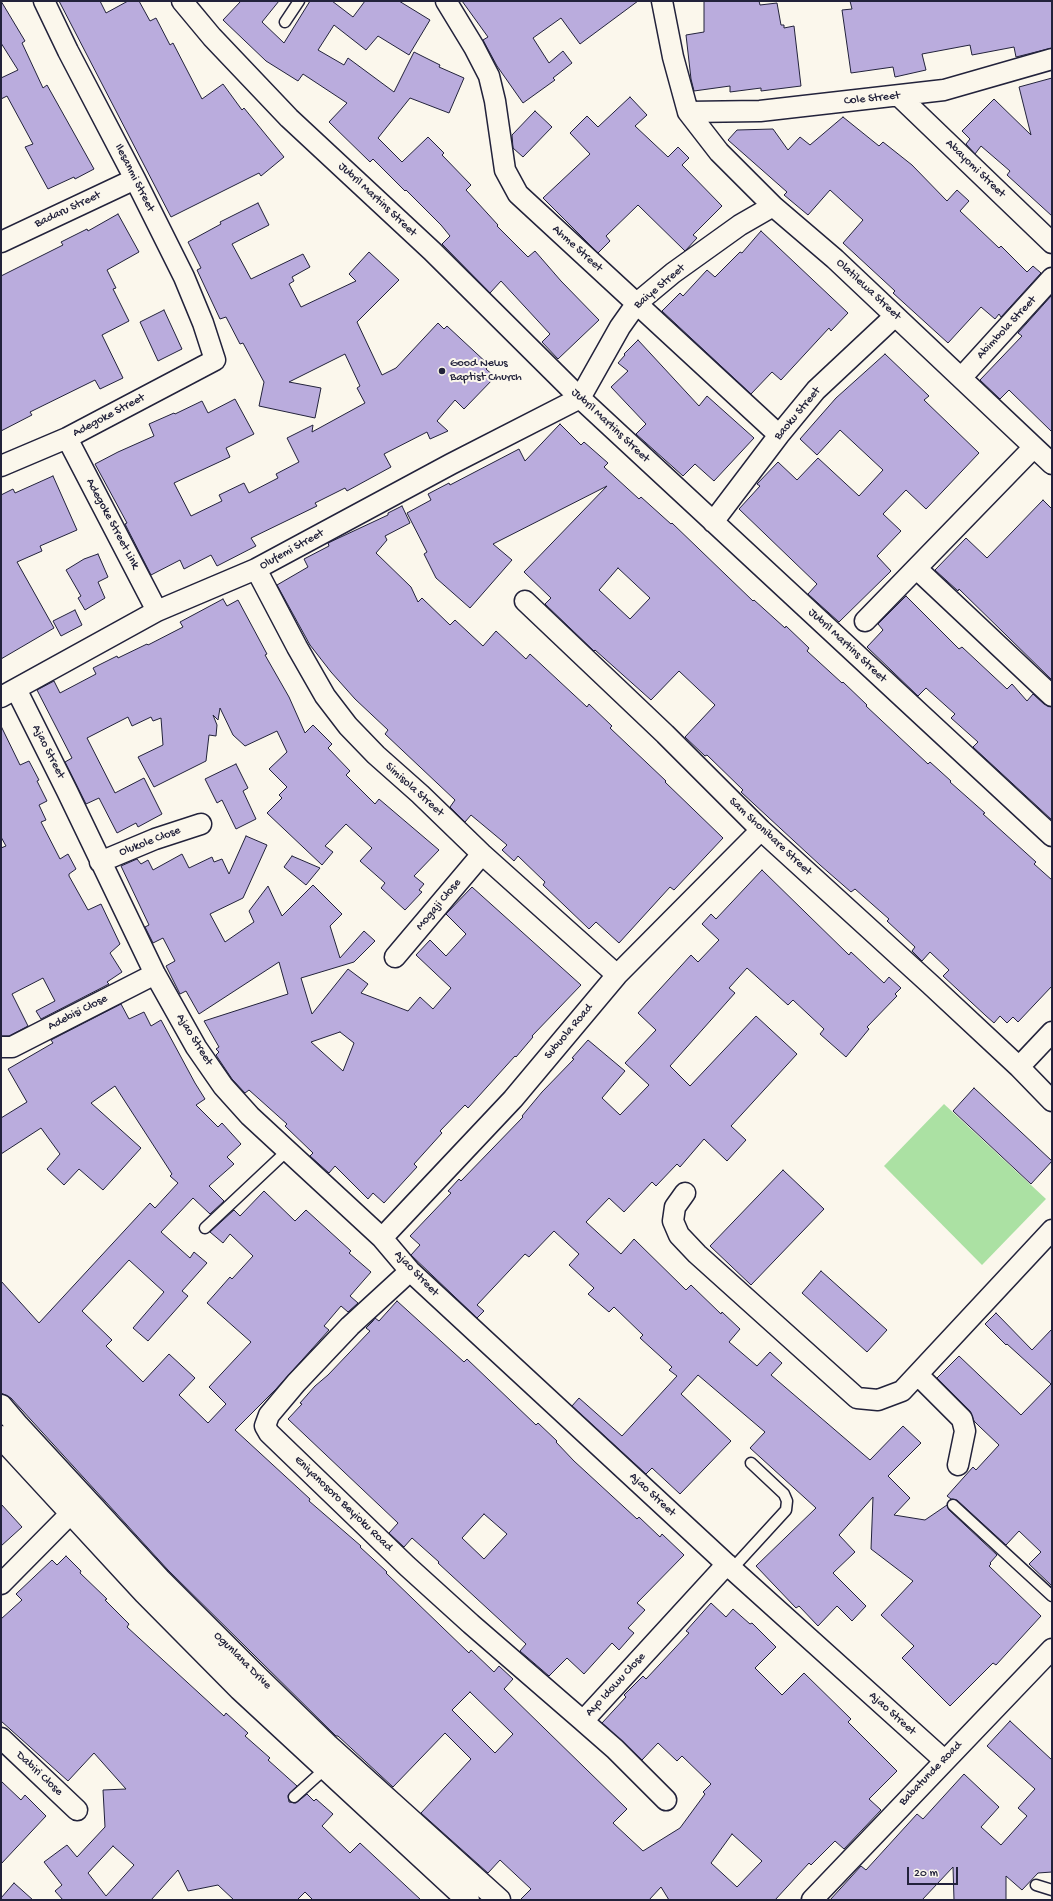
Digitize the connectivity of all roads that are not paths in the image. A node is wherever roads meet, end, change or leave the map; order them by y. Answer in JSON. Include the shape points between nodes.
{"nodes":[{"id":1,"x":44,"y":1,"type":"edge"},
{"id":2,"x":182,"y":1,"type":"edge"},
{"id":3,"x":298,"y":1,"type":"edge"},
{"id":4,"x":446,"y":1,"type":"edge"},
{"id":5,"x":662,"y":1,"type":"edge"},
{"id":6,"x":286,"y":22,"type":"dead end"},
{"id":7,"x":1052,"y":59,"type":"edge"},
{"id":8,"x":899,"y":96,"type":"junction"},
{"id":9,"x":688,"y":112,"type":"junction"},
{"id":10,"x":135,"y":179,"type":"junction"},
{"id":11,"x":773,"y":206,"type":"junction"},
{"id":12,"x":1,"y":242,"type":"edge"},
{"id":13,"x":1052,"y":242,"type":"edge"},
{"id":14,"x":1052,"y":278,"type":"edge"},
{"id":15,"x":637,"y":303,"type":"junction"},
{"id":16,"x":895,"y":316,"type":"junction"},
{"id":17,"x":215,"y":360,"type":"joint"},
{"id":18,"x":961,"y":378,"type":"junction"},
{"id":19,"x":580,"y":398,"type":"junction"},
{"id":20,"x":779,"y":435,"type":"junction"},
{"id":21,"x":67,"y":438,"type":"junction"},
{"id":22,"x":1034,"y":447,"type":"junction"},
{"id":23,"x":1052,"y":464,"type":"edge"},
{"id":24,"x":1,"y":466,"type":"edge"},
{"id":25,"x":713,"y":522,"type":"junction"},
{"id":26,"x":256,"y":569,"type":"junction"},
{"id":27,"x":917,"y":569,"type":"junction"},
{"id":28,"x":525,"y":601,"type":"dead end"},
{"id":29,"x":158,"y":611,"type":"junction"},
{"id":30,"x":865,"y":621,"type":"dead end"},
{"id":31,"x":9,"y":693,"type":"edge"},
{"id":32,"x":1052,"y":696,"type":"edge"},
{"id":33,"x":201,"y":824,"type":"dead end"},
{"id":34,"x":761,"y":830,"type":"junction"},
{"id":35,"x":1052,"y":836,"type":"edge"},
{"id":36,"x":482,"y":854,"type":"junction"},
{"id":37,"x":100,"y":862,"type":"junction"},
{"id":38,"x":396,"y":957,"type":"dead end"},
{"id":39,"x":155,"y":974,"type":"junction"},
{"id":40,"x":617,"y":975,"type":"junction"},
{"id":41,"x":1052,"y":1032,"type":"edge"},
{"id":42,"x":1,"y":1047,"type":"edge"},
{"id":43,"x":1019,"y":1067,"type":"junction"},
{"id":44,"x":1052,"y":1101,"type":"edge"},
{"id":45,"x":288,"y":1150,"type":"junction"},
{"id":46,"x":685,"y":1193,"type":"dead end"},
{"id":47,"x":205,"y":1228,"type":"dead end"},
{"id":48,"x":1052,"y":1230,"type":"edge"},
{"id":49,"x":382,"y":1238,"type":"junction"},
{"id":50,"x":410,"y":1271,"type":"junction"},
{"id":51,"x":918,"y":1374,"type":"junction"},
{"id":52,"x":1,"y":1406,"type":"edge"},
{"id":53,"x":1,"y":1437,"type":"edge"},
{"id":54,"x":751,"y":1463,"type":"dead end"},
{"id":55,"x":958,"y":1465,"type":"dead end"},
{"id":56,"x":953,"y":1505,"type":"dead end"},
{"id":57,"x":78,"y":1506,"type":"junction"},
{"id":58,"x":729,"y":1566,"type":"junction"},
{"id":59,"x":1,"y":1584,"type":"edge"},
{"id":60,"x":1052,"y":1596,"type":"edge"},
{"id":61,"x":1052,"y":1650,"type":"edge"},
{"id":62,"x":583,"y":1721,"type":"junction"},
{"id":63,"x":1,"y":1738,"type":"edge"},
{"id":64,"x":944,"y":1760,"type":"junction"},
{"id":65,"x":325,"y":1769,"type":"junction"},
{"id":66,"x":294,"y":1797,"type":"dead end"},
{"id":67,"x":666,"y":1800,"type":"dead end"},
{"id":68,"x":78,"y":1810,"type":"dead end"},
{"id":69,"x":1036,"y":1885,"type":"dead end"},
{"id":70,"x":1052,"y":1890,"type":"edge"},
{"id":71,"x":468,"y":1900,"type":"edge"},
{"id":72,"x":499,"y":1900,"type":"edge"},
{"id":73,"x":812,"y":1900,"type":"edge"}],
"edges":[{"from":1,"to":10,"type":"street","name":"Ilesanmi Street"},
{"from":2,"to":19,"type":"street","name":"Jubril Martins Street","via":[[212,37],[289,118],[432,251]]},
{"from":3,"to":6,"type":"lane"},
{"from":4,"to":15,"type":"street","name":"Ahme Street","via":[[489,76],[496,100],[499,140],[505,170],[518,194]]},
{"from":5,"to":9,"type":"street","via":[[673,57]]},
{"from":7,"to":8,"type":"street","name":"Cole Street","via":[[944,90]]},
{"from":8,"to":9,"type":"street","name":"Cole Street","via":[[760,111]]},
{"from":8,"to":13,"type":"street","name":"Abayomi Street"},
{"from":9,"to":11,"type":"street","name":"Olatilewa Street","via":[[719,152]]},
{"from":10,"to":12,"type":"street","name":"Badaru Street"},
{"from":10,"to":17,"type":"street","name":"Ilesanmi Street","via":[[184,277]]},
{"from":11,"to":15,"type":"street","name":"Baiye Street","via":[[740,225],[673,273]]},
{"from":11,"to":16,"type":"street","name":"Olatilewa Street","via":[[835,259]]},
{"from":14,"to":18,"type":"street","name":"Abimbola Street"},
{"from":15,"to":19,"type":"street","name":"Baiye Street","via":[[613,339]]},
{"from":15,"to":20,"type":"street","name":"Ahme Street"},
{"from":16,"to":18,"type":"street","name":"Olatilewa Street"},
{"from":16,"to":20,"type":"street","name":"Baoku Street","via":[[816,390]]},
{"from":17,"to":21,"type":"street","name":"Adegoke Street"},
{"from":18,"to":22,"type":"street","name":"Olatilewa Street"},
{"from":19,"to":25,"type":"street","name":"Jubril Martins Street"},
{"from":19,"to":26,"type":"street","name":"Olufemi Street"},
{"from":20,"to":25,"type":"street","name":"Baoku Street"},
{"from":21,"to":24,"type":"street","name":"Adegoke Street"},
{"from":21,"to":29,"type":"street","name":"Adegoke Street Link"},
{"from":22,"to":23,"type":"street","name":"Olatilewa Street"},
{"from":22,"to":27,"type":"street"},
{"from":25,"to":35,"type":"street","name":"Jubril Martins Street"},
{"from":26,"to":29,"type":"street","name":"Olufemi Street"},
{"from":26,"to":36,"type":"street","name":"Simisola Street","via":[[325,696],[348,726]]},
{"from":27,"to":30,"type":"street"},
{"from":27,"to":32,"type":"street"},
{"from":28,"to":34,"type":"street","name":"Sam Shonibare Street","via":[[665,734]]},
{"from":29,"to":31,"type":"street","name":"Olufemi Street"},
{"from":31,"to":37,"type":"street","name":"Ajao Street","via":[[67,791]]},
{"from":33,"to":37,"type":"street","name":"Olukole Close","via":[[155,839]]},
{"from":34,"to":40,"type":"street","name":"Subuola Road"},
{"from":34,"to":43,"type":"street","name":"Sam Shonibare Street"},
{"from":36,"to":38,"type":"street","name":"Mogaji Close"},
{"from":36,"to":40,"type":"street","name":"Simisola Street"},
{"from":37,"to":39,"type":"street","name":"Ajao Street"},
{"from":39,"to":42,"type":"street","name":"Adebisi Close","via":[[12,1047]]},
{"from":39,"to":45,"type":"street","name":"Ajao Street","via":[[196,1047],[223,1086],[250,1116]]},
{"from":40,"to":49,"type":"street","name":"Subuola Road","via":[[513,1099]]},
{"from":41,"to":43,"type":"street"},
{"from":43,"to":44,"type":"street","name":"Sam Shonibare Street"},
{"from":45,"to":47,"type":"lane"},
{"from":45,"to":49,"type":"street","name":"Ajao Street"},
{"from":46,"to":51,"type":"street","via":[[675,1207],[673,1221],[679,1235],[713,1269],[857,1398],[878,1400],[892,1396],[902,1391]]},
{"from":48,"to":51,"type":"street"},
{"from":49,"to":50,"type":"street","name":"Ajao Street"},
{"from":50,"to":58,"type":"street","name":"Ajao Street"},
{"from":50,"to":62,"type":"street","name":"Eniyanosoro Beyioku Road","via":[[350,1326],[296,1383],[269,1415],[265,1426],[407,1566]]},
{"from":51,"to":55,"type":"street","via":[[962,1419],[965,1431]]},
{"from":52,"to":57,"type":"main road","name":"Ogunlana Drive"},
{"from":53,"to":57,"type":"main road","name":"Ogunlana Drive"},
{"from":54,"to":58,"type":"lane","via":[[784,1494],[787,1501],[786,1510]]},
{"from":56,"to":60,"type":"lane"},
{"from":57,"to":59,"type":"street"},
{"from":57,"to":65,"type":"main road","name":"Ogunlana Drive","via":[[145,1593],[234,1683]]},
{"from":57,"to":72,"type":"main road","name":"Ogunlana Drive","via":[[160,1579],[327,1745]]},
{"from":58,"to":62,"type":"street","name":"Ayo Idowu Close"},
{"from":58,"to":64,"type":"street","name":"Ajao Street"},
{"from":61,"to":64,"type":"street","name":"Babatunde Road"},
{"from":62,"to":67,"type":"street","name":"Ayo Idowu Close"},
{"from":63,"to":68,"type":"street","name":"Dabiri Close"},
{"from":64,"to":73,"type":"street","name":"Babatunde Road"},
{"from":65,"to":66,"type":"lane"},
{"from":65,"to":71,"type":"main road","name":"Ogunlana Drive"},
{"from":69,"to":70,"type":"lane"}]}
